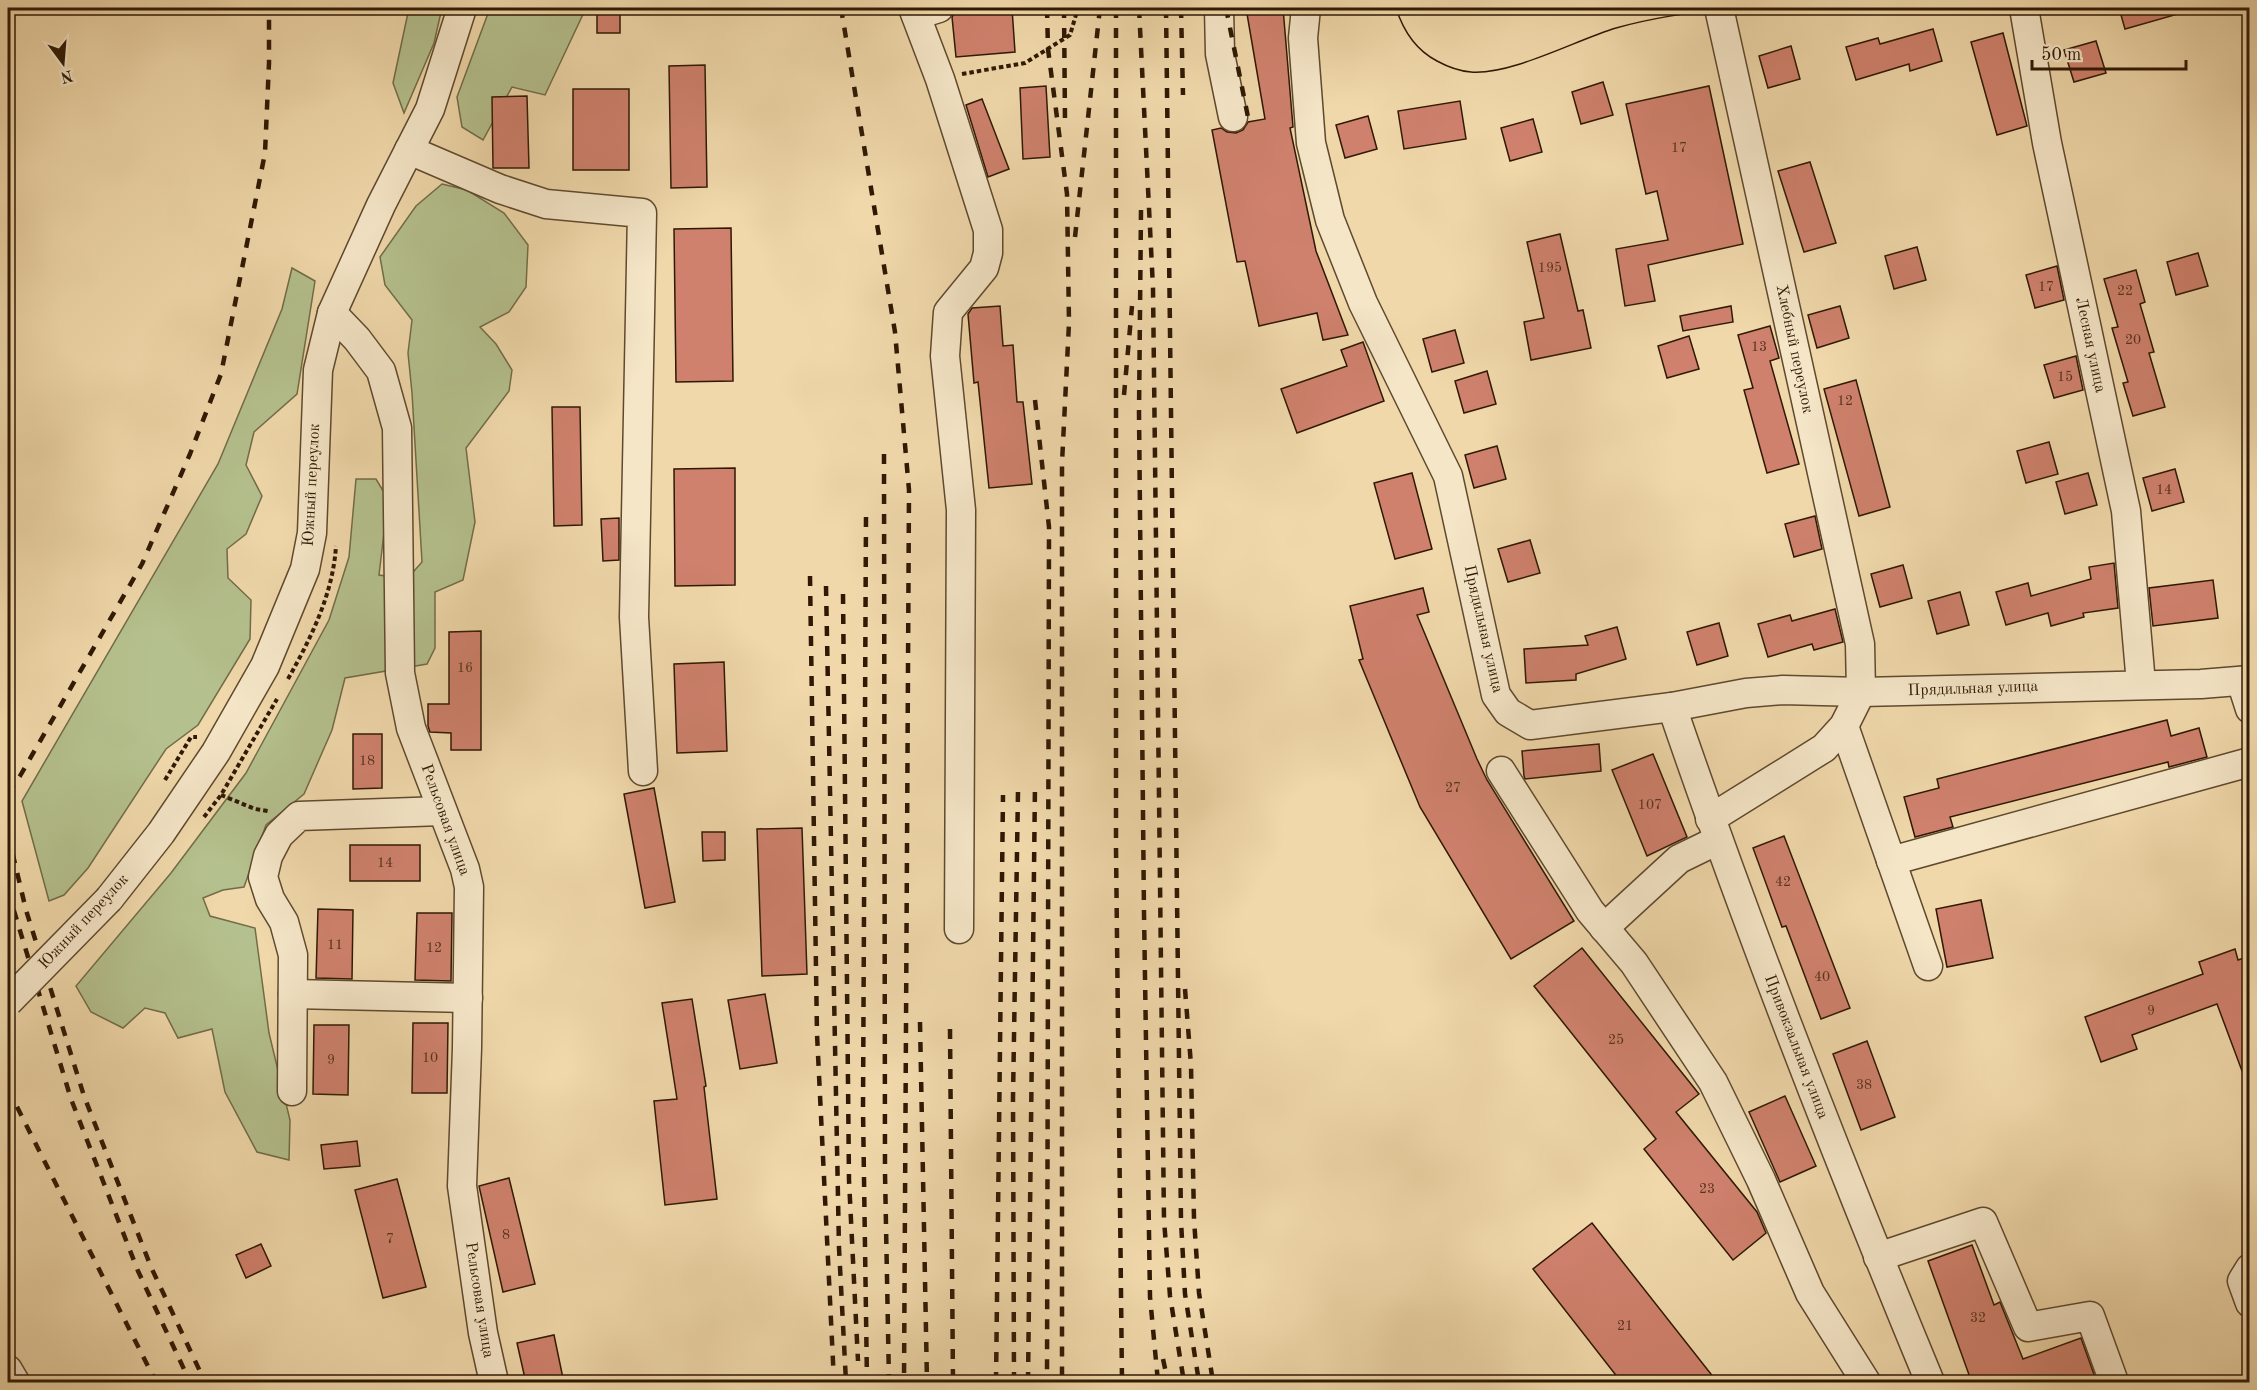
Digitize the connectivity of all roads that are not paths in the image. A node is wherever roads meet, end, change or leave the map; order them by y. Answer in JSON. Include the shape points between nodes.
{"nodes":[{"id":1,"x":462,"y":8,"type":"edge"},
{"id":2,"x":1219,"y":8,"type":"edge"},
{"id":3,"x":1306,"y":8,"type":"edge"},
{"id":4,"x":1719,"y":8,"type":"edge"},
{"id":5,"x":2024,"y":8,"type":"edge"},
{"id":6,"x":922,"y":10,"type":"edge"},
{"id":7,"x":1233,"y":117,"type":"dead end"},
{"id":8,"x":409,"y":150,"type":"junction"},
{"id":9,"x":332,"y":313,"type":"junction"},
{"id":10,"x":2245,"y":681,"type":"edge"},
{"id":11,"x":2141,"y":684,"type":"junction"},
{"id":12,"x":1861,"y":692,"type":"junction"},
{"id":13,"x":1672,"y":707,"type":"junction"},
{"id":14,"x":2250,"y":709,"type":"edge"},
{"id":15,"x":1844,"y":726,"type":"junction"},
{"id":16,"x":2250,"y":762,"type":"edge"},
{"id":17,"x":643,"y":771,"type":"dead end"},
{"id":18,"x":1501,"y":771,"type":"dead end"},
{"id":19,"x":442,"y":811,"type":"junction"},
{"id":20,"x":1714,"y":830,"type":"junction"},
{"id":21,"x":1891,"y":861,"type":"junction"},
{"id":22,"x":1604,"y":928,"type":"junction"},
{"id":23,"x":959,"y":929,"type":"dead end"},
{"id":24,"x":1928,"y":966,"type":"dead end"},
{"id":25,"x":293,"y":994,"type":"junction"},
{"id":26,"x":468,"y":998,"type":"junction"},
{"id":27,"x":8,"y":1002,"type":"edge"},
{"id":28,"x":292,"y":1091,"type":"dead end"},
{"id":29,"x":1878,"y":1257,"type":"junction"},
{"id":30,"x":2250,"y":1268,"type":"edge"},
{"id":31,"x":2250,"y":1303,"type":"edge"},
{"id":32,"x":8,"y":1370,"type":"edge"},
{"id":33,"x":15,"y":1383,"type":"edge"},
{"id":34,"x":494,"y":1383,"type":"edge"},
{"id":35,"x":1866,"y":1383,"type":"edge"},
{"id":36,"x":1930,"y":1383,"type":"edge"},
{"id":37,"x":2114,"y":1383,"type":"edge"}],
"edges":[{"from":1,"to":8,"type":"street","name":"Южный переулок","via":[[430,109]]},
{"from":2,"to":7,"type":"street","via":[[1220,54]]},
{"from":3,"to":13,"type":"street","name":"Прядильная улица","via":[[1303,38],[1311,143],[1330,220],[1363,303],[1448,476],[1496,695],[1508,712],[1530,725]]},
{"from":4,"to":12,"type":"street","name":"Хлебный переулок","via":[[1860,644]]},
{"from":5,"to":11,"type":"street","name":"Лесная улица","via":[[2047,143],[2126,511]]},
{"from":6,"to":23,"type":"street","via":[[988,230],[984,268],[948,312],[945,356],[961,510]]},
{"from":8,"to":9,"type":"street","name":"Южный переулок"},
{"from":8,"to":17,"type":"street","via":[[546,204],[642,213],[634,617]]},
{"from":9,"to":19,"type":"street","name":"Рельсовая улица","via":[[381,371],[396,428],[400,674],[411,728]]},
{"from":9,"to":27,"type":"street","name":"Южный переулок","bridge":true,"via":[[318,370],[312,533],[305,569],[266,666],[216,752],[161,833],[109,899]]},
{"from":10,"to":11,"type":"street","name":"Прядильная улица"},
{"from":10,"to":14,"type":"street"},
{"from":11,"to":12,"type":"street","name":"Прядильная улица"},
{"from":12,"to":13,"type":"street","name":"Прядильная улица","via":[[1783,690]]},
{"from":12,"to":15,"type":"street"},
{"from":13,"to":20,"type":"street","name":"Привокзальная улица"},
{"from":15,"to":20,"type":"street","via":[[1824,748]]},
{"from":15,"to":21,"type":"street"},
{"from":16,"to":21,"type":"street"},
{"from":18,"to":22,"type":"street"},
{"from":19,"to":25,"type":"street","via":[[299,816],[279,835],[263,877],[284,922],[293,955]]},
{"from":19,"to":26,"type":"street","name":"Рельсовая улица","via":[[469,887]]},
{"from":20,"to":22,"type":"street"},
{"from":20,"to":29,"type":"street","name":"Привокзальная улица"},
{"from":21,"to":24,"type":"street"},
{"from":22,"to":35,"type":"street","via":[[1634,963],[1713,1082],[1810,1293]]},
{"from":25,"to":26,"type":"street"},
{"from":25,"to":28,"type":"street"},
{"from":26,"to":34,"type":"street","name":"Рельсовая улица","via":[[462,1186]]},
{"from":29,"to":36,"type":"street","name":"Привокзальная улица"},
{"from":29,"to":37,"type":"street","via":[[1983,1222],[2028,1327],[2090,1316]]},
{"from":30,"to":31,"type":"street","via":[[2242,1281]]},
{"from":32,"to":33,"type":"street"}]}
